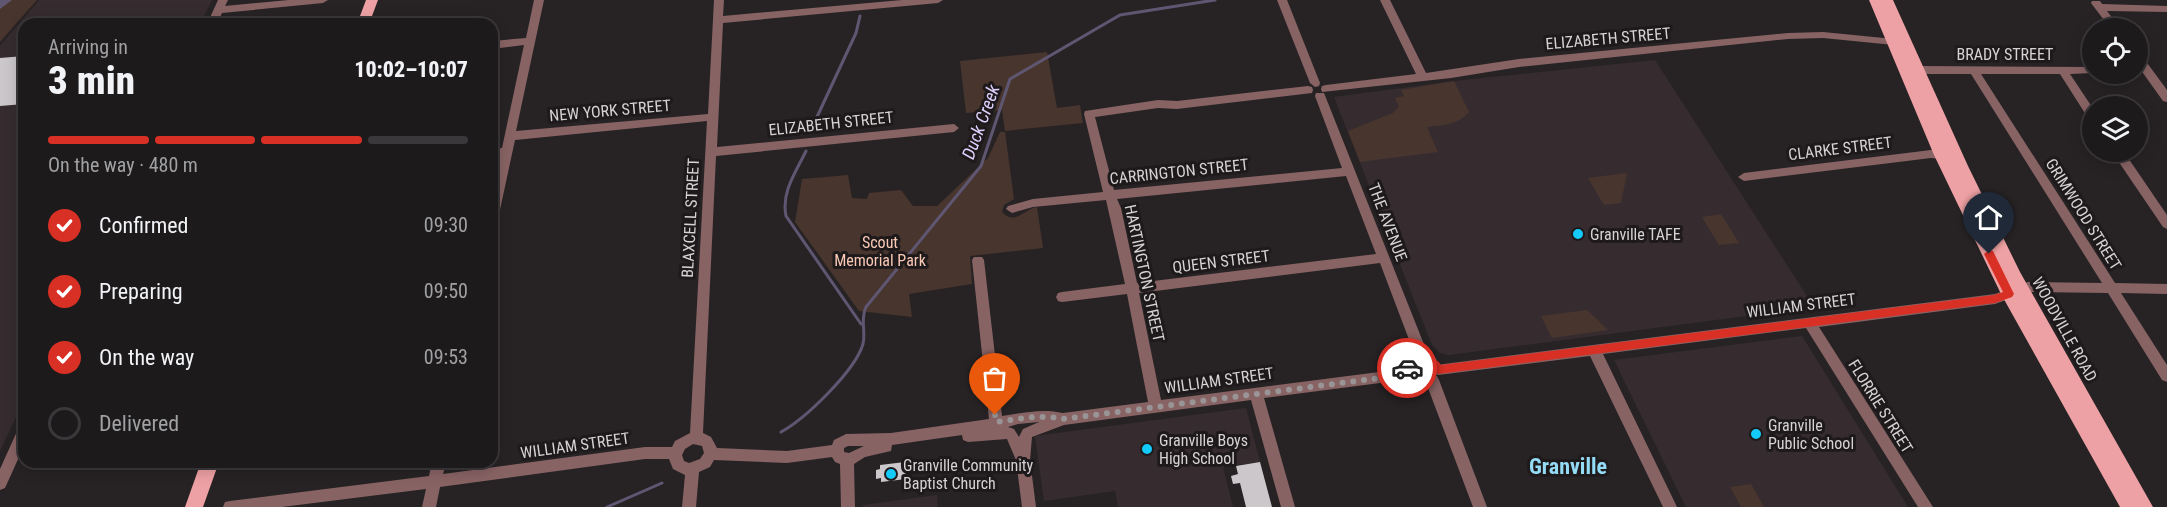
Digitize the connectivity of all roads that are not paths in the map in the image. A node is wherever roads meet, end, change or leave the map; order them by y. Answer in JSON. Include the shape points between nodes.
{"nodes":[{"id":1,"x":323,"y":0,"type":"edge"},
{"id":2,"x":372,"y":0,"type":"edge"},
{"id":3,"x":539,"y":0,"type":"edge"},
{"id":4,"x":718,"y":0,"type":"edge"},
{"id":5,"x":938,"y":0,"type":"edge"},
{"id":6,"x":1282,"y":0,"type":"edge"},
{"id":7,"x":1385,"y":0,"type":"edge"},
{"id":8,"x":1875,"y":0,"type":"edge"},
{"id":9,"x":1887,"y":0,"type":"edge"},
{"id":10,"x":2096,"y":3,"type":"edge"},
{"id":11,"x":221,"y":5,"type":"edge"},
{"id":12,"x":2167,"y":9,"type":"edge"},
{"id":13,"x":365,"y":18,"type":"edge"},
{"id":14,"x":2107,"y":18,"type":"edge"},
{"id":15,"x":718,"y":20,"type":"junction"},
{"id":16,"x":530,"y":42,"type":"junction"},
{"id":17,"x":1894,"y":42,"type":"junction"},
{"id":18,"x":498,"y":45,"type":"edge"},
{"id":19,"x":1973,"y":69,"type":"junction"},
{"id":20,"x":2062,"y":69,"type":"junction"},
{"id":21,"x":1918,"y":70,"type":"junction"},
{"id":22,"x":2082,"y":70,"type":"edge"},
{"id":23,"x":2148,"y":76,"type":"edge"},
{"id":24,"x":1423,"y":77,"type":"junction"},
{"id":25,"x":1311,"y":87,"type":"junction"},
{"id":26,"x":1323,"y":92,"type":"junction"},
{"id":27,"x":2165,"y":92,"type":"edge"},
{"id":28,"x":2082,"y":100,"type":"edge"},
{"id":29,"x":713,"y":117,"type":"junction"},
{"id":30,"x":954,"y":128,"type":"dead end"},
{"id":31,"x":510,"y":136,"type":"junction"},
{"id":32,"x":507,"y":151,"type":"junction"},
{"id":33,"x":498,"y":152,"type":"edge"},
{"id":34,"x":712,"y":152,"type":"junction"},
{"id":35,"x":1941,"y":154,"type":"junction"},
{"id":36,"x":2125,"y":162,"type":"edge"},
{"id":37,"x":1350,"y":171,"type":"junction"},
{"id":38,"x":1744,"y":177,"type":"dead end"},
{"id":39,"x":498,"y":192,"type":"edge"},
{"id":40,"x":1110,"y":195,"type":"junction"},
{"id":41,"x":1012,"y":209,"type":"dead end"},
{"id":42,"x":2167,"y":224,"type":"edge"},
{"id":43,"x":1385,"y":258,"type":"junction"},
{"id":44,"x":978,"y":260,"type":"dead end"},
{"id":45,"x":1132,"y":288,"type":"junction"},
{"id":46,"x":2111,"y":288,"type":"junction"},
{"id":47,"x":2167,"y":289,"type":"edge"},
{"id":48,"x":2015,"y":291,"type":"junction"},
{"id":49,"x":1062,"y":297,"type":"dead end"},
{"id":50,"x":1809,"y":322,"type":"junction"},
{"id":51,"x":1594,"y":350,"type":"junction"},
{"id":52,"x":1426,"y":371,"type":"junction"},
{"id":53,"x":2167,"y":376,"type":"edge"},
{"id":54,"x":1256,"y":393,"type":"junction"},
{"id":55,"x":1156,"y":407,"type":"junction"},
{"id":56,"x":1063,"y":419,"type":"junction"},
{"id":57,"x":996,"y":422,"type":"junction"},
{"id":58,"x":1017,"y":432,"type":"junction"},
{"id":59,"x":696,"y":438,"type":"junction"},
{"id":60,"x":18,"y":444,"type":"edge"},
{"id":61,"x":836,"y":450,"type":"junction"},
{"id":62,"x":852,"y":451,"type":"junction"},
{"id":63,"x":675,"y":453,"type":"junction"},
{"id":64,"x":711,"y":454,"type":"junction"},
{"id":65,"x":208,"y":468,"type":"edge"},
{"id":66,"x":438,"y":468,"type":"edge"},
{"id":67,"x":692,"y":470,"type":"junction"},
{"id":68,"x":434,"y":482,"type":"junction"},
{"id":69,"x":0,"y":484,"type":"edge"},
{"id":70,"x":194,"y":507,"type":"edge"},
{"id":71,"x":230,"y":507,"type":"edge"},
{"id":72,"x":429,"y":507,"type":"edge"},
{"id":73,"x":689,"y":507,"type":"edge"},
{"id":74,"x":848,"y":507,"type":"edge"},
{"id":75,"x":1029,"y":507,"type":"edge"},
{"id":76,"x":1288,"y":507,"type":"edge"},
{"id":77,"x":1480,"y":507,"type":"edge"},
{"id":78,"x":1670,"y":507,"type":"edge"},
{"id":79,"x":1926,"y":507,"type":"edge"},
{"id":80,"x":2129,"y":507,"type":"edge"},
{"id":81,"x":2144,"y":507,"type":"edge"}],
"edges":[{"from":1,"to":11,"type":"street"},
{"from":2,"to":13,"type":"main road"},
{"from":3,"to":16,"type":"street"},
{"from":4,"to":15,"type":"street","name":"BLAXCELL STREET"},
{"from":5,"to":15,"type":"street"},
{"from":6,"to":25,"type":"street"},
{"from":7,"to":24,"type":"street"},
{"from":8,"to":17,"type":"main road","name":"WOODVILLE ROAD"},
{"from":9,"to":21,"type":"main road","name":"WOODVILLE ROAD"},
{"from":10,"to":12,"type":"street"},
{"from":10,"to":14,"type":"street"},
{"from":15,"to":29,"type":"street","name":"BLAXCELL STREET"},
{"from":16,"to":18,"type":"street"},
{"from":16,"to":31,"type":"street"},
{"from":17,"to":24,"type":"street","name":"ELIZABETH STREET","via":[[1788,36],[1519,63]]},
{"from":17,"to":35,"type":"main road","name":"WOODVILLE ROAD"},
{"from":19,"to":20,"type":"street","name":"BRADY STREET"},
{"from":19,"to":21,"type":"street","name":"BRADY STREET"},
{"from":19,"to":46,"type":"street","name":"GRIMWOOD STREET"},
{"from":20,"to":22,"type":"street","name":"BRADY STREET"},
{"from":20,"to":28,"type":"street"},
{"from":21,"to":48,"type":"main road","name":"WOODVILLE ROAD"},
{"from":23,"to":27,"type":"street"},
{"from":24,"to":26,"type":"street","name":"ELIZABETH STREET"},
{"from":25,"to":26,"type":"street","via":[[1311,94]]},
{"from":25,"to":40,"type":"street","name":"HARTINGTON STREET","via":[[1089,114]]},
{"from":26,"to":37,"type":"street","name":"THE AVENUE"},
{"from":29,"to":31,"type":"street","name":"NEW YORK STREET"},
{"from":29,"to":34,"type":"street","name":"BLAXCELL STREET"},
{"from":30,"to":34,"type":"street","name":"ELIZABETH STREET"},
{"from":31,"to":32,"type":"street"},
{"from":32,"to":33,"type":"street"},
{"from":32,"to":39,"type":"street"},
{"from":34,"to":59,"type":"street","name":"BLAXCELL STREET"},
{"from":35,"to":38,"type":"street","name":"CLARKE STREET"},
{"from":35,"to":48,"type":"main road","name":"WOODVILLE ROAD"},
{"from":36,"to":42,"type":"street"},
{"from":37,"to":40,"type":"street","name":"CARRINGTON STREET"},
{"from":37,"to":43,"type":"street","name":"THE AVENUE"},
{"from":40,"to":41,"type":"street","name":"CARRINGTON STREET","via":[[1033,202]]},
{"from":40,"to":45,"type":"street","name":"HARTINGTON STREET"},
{"from":43,"to":45,"type":"street","name":"QUEEN STREET"},
{"from":43,"to":52,"type":"street","name":"THE AVENUE"},
{"from":44,"to":57,"type":"street"},
{"from":45,"to":49,"type":"street","name":"QUEEN STREET"},
{"from":45,"to":55,"type":"street","name":"HARTINGTON STREET"},
{"from":46,"to":47,"type":"street","name":"WILLIAM STREET"},
{"from":46,"to":48,"type":"street","name":"WILLIAM STREET","via":[[2028,287]]},
{"from":46,"to":53,"type":"street","name":"GRIMWOOD STREET"},
{"from":48,"to":50,"type":"street","name":"WILLIAM STREET","via":[[1995,299]]},
{"from":48,"to":80,"type":"main road","name":"WOODVILLE ROAD"},
{"from":48,"to":81,"type":"main road","name":"WOODVILLE ROAD"},
{"from":50,"to":51,"type":"street","name":"WILLIAM STREET"},
{"from":50,"to":79,"type":"street","name":"FLORRIE STREET"},
{"from":51,"to":52,"type":"street","name":"WILLIAM STREET"},
{"from":51,"to":78,"type":"street"},
{"from":52,"to":54,"type":"street","name":"WILLIAM STREET","via":[[1389,380]]},
{"from":52,"to":77,"type":"street","name":"THE AVENUE"},
{"from":54,"to":55,"type":"street","name":"WILLIAM STREET"},
{"from":54,"to":76,"type":"street"},
{"from":55,"to":56,"type":"street","name":"WILLIAM STREET"},
{"from":56,"to":58,"type":"street","name":"WILLIAM STREET"},
{"from":56,"to":58,"type":"street","name":"WILLIAM STREET","via":[[1025,419],[1030,426]]},
{"from":57,"to":58,"type":"street","name":"WILLIAM STREET"},
{"from":57,"to":62,"type":"street","name":"WILLIAM STREET","via":[[891,439]]},
{"from":58,"to":62,"type":"street","name":"WILLIAM STREET"},
{"from":58,"to":75,"type":"street"},
{"from":59,"to":63,"type":"street","via":[[682,443]]},
{"from":59,"to":64,"type":"street","via":[[708,441]]},
{"from":60,"to":69,"type":"street"},
{"from":61,"to":62,"type":"street","via":[[838,456]]},
{"from":61,"to":62,"type":"street","via":[[842,441]]},
{"from":61,"to":64,"type":"street","via":[[787,457]]},
{"from":62,"to":74,"type":"street"},
{"from":63,"to":67,"type":"street","via":[[678,465]]},
{"from":63,"to":68,"type":"street","name":"WILLIAM STREET","via":[[645,453]]},
{"from":64,"to":67,"type":"street","via":[[705,463]]},
{"from":65,"to":70,"type":"main road"},
{"from":66,"to":68,"type":"street"},
{"from":67,"to":73,"type":"street"},
{"from":68,"to":71,"type":"street","name":"WILLIAM STREET"},
{"from":68,"to":72,"type":"street"}]}
